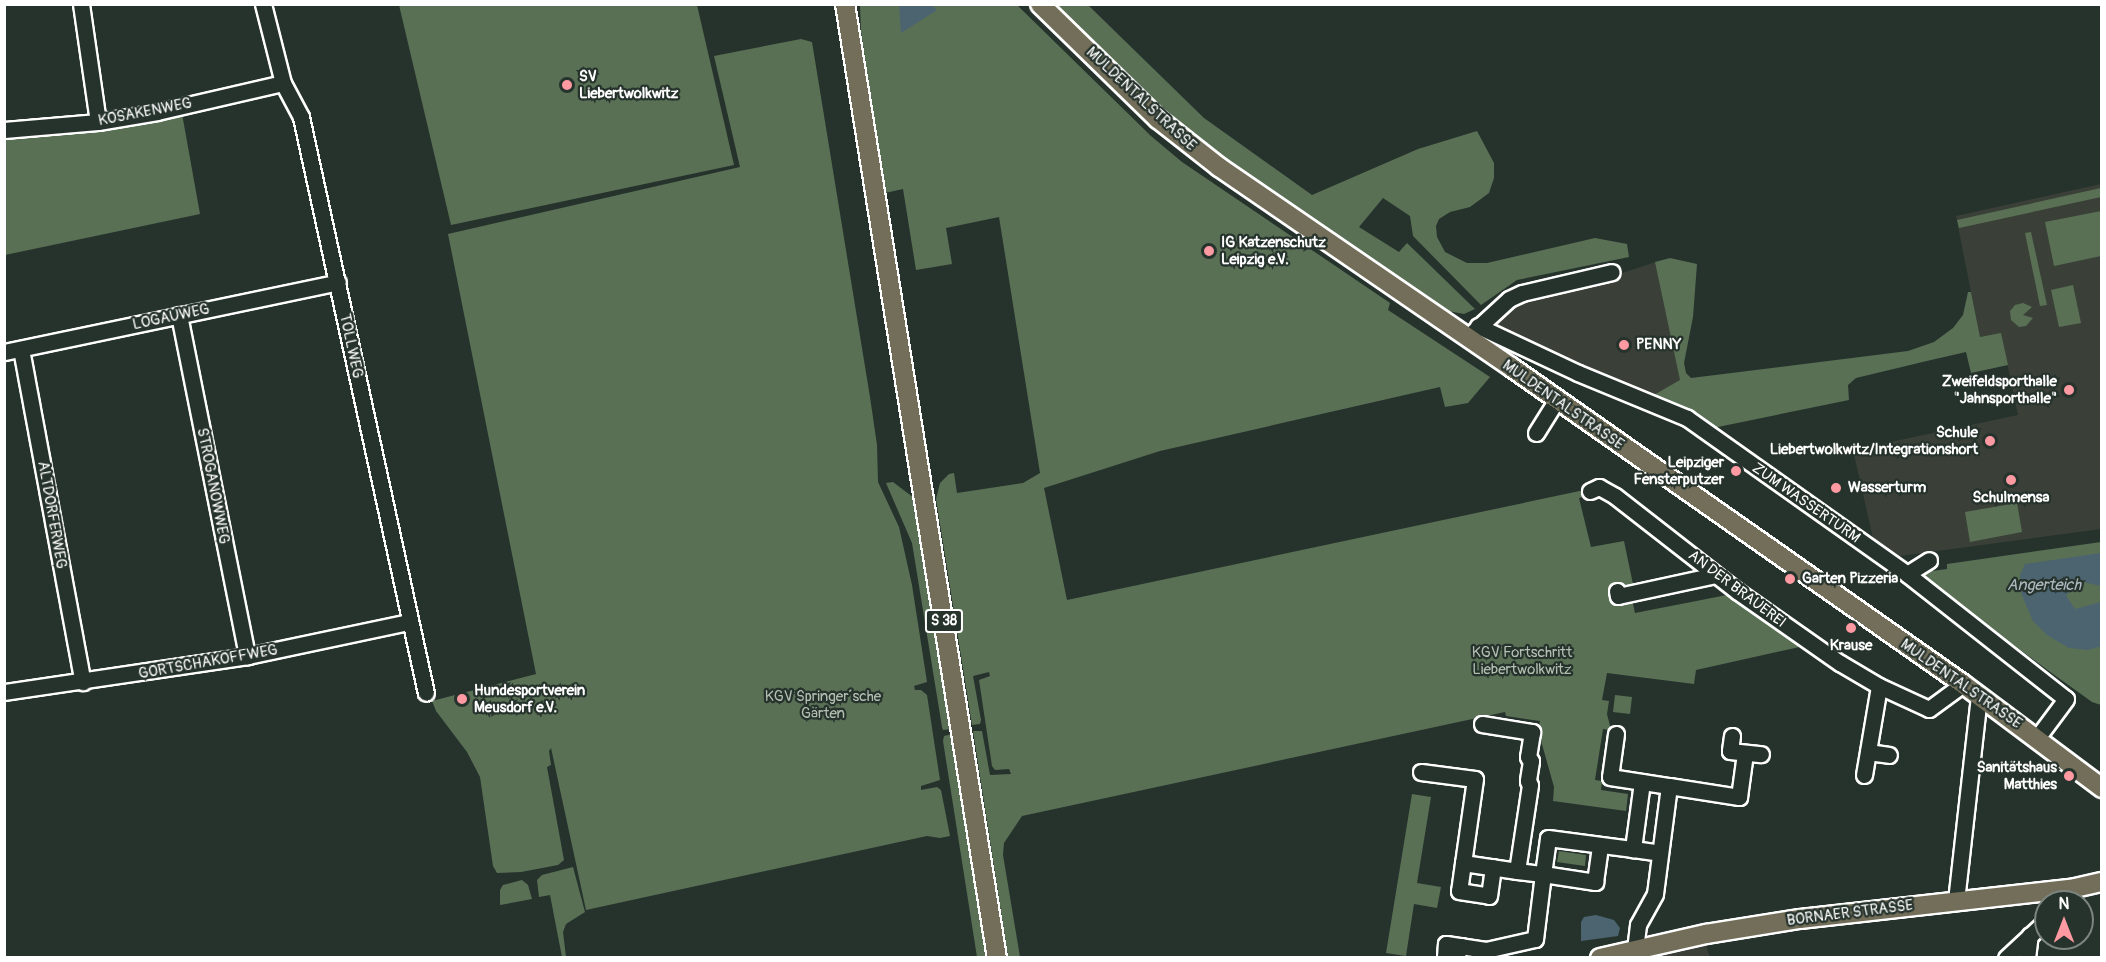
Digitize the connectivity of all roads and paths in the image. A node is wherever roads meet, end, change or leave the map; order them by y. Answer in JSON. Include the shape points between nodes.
{"nodes":[{"id":1,"x":81,"y":4,"type":"edge"},
{"id":2,"x":263,"y":4,"type":"edge"},
{"id":3,"x":1040,"y":4,"type":"edge"},
{"id":4,"x":846,"y":6,"type":"edge"},
{"id":5,"x":283,"y":83,"type":"junction"},
{"id":6,"x":98,"y":122,"type":"junction"},
{"id":7,"x":4,"y":130,"type":"edge"},
{"id":8,"x":1612,"y":272,"type":"dead end"},
{"id":9,"x":338,"y":282,"type":"junction"},
{"id":10,"x":179,"y":315,"type":"junction"},
{"id":11,"x":1473,"y":332,"type":"junction"},
{"id":12,"x":21,"y":349,"type":"junction"},
{"id":13,"x":4,"y":352,"type":"edge"},
{"id":14,"x":1557,"y":401,"type":"junction"},
{"id":15,"x":1536,"y":433,"type":"dead end"},
{"id":16,"x":1595,"y":489,"type":"dead end"},
{"id":17,"x":1929,"y":560,"type":"dead end"},
{"id":18,"x":1907,"y":574,"type":"junction"},
{"id":19,"x":1715,"y":575,"type":"junction"},
{"id":20,"x":1617,"y":591,"type":"dead end"},
{"id":21,"x":409,"y":622,"type":"junction"},
{"id":22,"x":247,"y":657,"type":"junction"},
{"id":23,"x":83,"y":682,"type":"junction"},
{"id":24,"x":1963,"y":684,"type":"junction"},
{"id":25,"x":1879,"y":686,"type":"junction"},
{"id":26,"x":4,"y":692,"type":"edge"},
{"id":27,"x":426,"y":693,"type":"dead end"},
{"id":28,"x":1979,"y":695,"type":"junction"},
{"id":29,"x":1482,"y":724,"type":"dead end"},
{"id":30,"x":1616,"y":734,"type":"dead end"},
{"id":31,"x":1732,"y":736,"type":"dead end"},
{"id":32,"x":2037,"y":738,"type":"junction"},
{"id":33,"x":1868,"y":752,"type":"junction"},
{"id":34,"x":1745,"y":753,"type":"junction"},
{"id":35,"x":1761,"y":754,"type":"dead end"},
{"id":36,"x":1888,"y":755,"type":"dead end"},
{"id":37,"x":1421,"y":771,"type":"dead end"},
{"id":38,"x":1864,"y":776,"type":"dead end"},
{"id":39,"x":1642,"y":782,"type":"junction"},
{"id":40,"x":1669,"y":786,"type":"junction"},
{"id":41,"x":2102,"y":788,"type":"edge"},
{"id":42,"x":1600,"y":845,"type":"junction"},
{"id":43,"x":1633,"y":849,"type":"junction"},
{"id":44,"x":1660,"y":853,"type":"junction"},
{"id":45,"x":1463,"y":863,"type":"junction"},
{"id":46,"x":1493,"y":867,"type":"junction"},
{"id":47,"x":1517,"y":871,"type":"junction"},
{"id":48,"x":1543,"y":874,"type":"junction"},
{"id":49,"x":2102,"y":882,"type":"edge"},
{"id":50,"x":2084,"y":890,"type":"edge"},
{"id":51,"x":2034,"y":897,"type":"edge"},
{"id":52,"x":1956,"y":901,"type":"junction"},
{"id":53,"x":2034,"y":932,"type":"edge"},
{"id":54,"x":2030,"y":935,"type":"junction"},
{"id":55,"x":1461,"y":946,"type":"dead end"},
{"id":56,"x":1635,"y":950,"type":"junction"},
{"id":57,"x":998,"y":957,"type":"edge"},
{"id":58,"x":1600,"y":957,"type":"edge"},
{"id":59,"x":2006,"y":957,"type":"edge"},
{"id":60,"x":2027,"y":957,"type":"edge"}],
"edges":[{"from":1,"to":6,"type":"street"},
{"from":2,"to":5,"type":"street","name":"TOLLWEG"},
{"from":3,"to":11,"type":"main road","name":"MULDENTALSTRASSE","via":[[1188,144],[1262,198]]},
{"from":4,"to":57,"type":"main road","number":"S 38"},
{"from":5,"to":6,"type":"street","name":"KOSAKENWEG"},
{"from":5,"to":9,"type":"street","name":"TOLLWEG","via":[[301,117]]},
{"from":6,"to":7,"type":"street","name":"KOSAKENWEG"},
{"from":8,"to":11,"type":"street","via":[[1522,293],[1509,299]]},
{"from":9,"to":10,"type":"street","name":"LOGAUWEG"},
{"from":9,"to":21,"type":"street","name":"TOLLWEG"},
{"from":10,"to":12,"type":"street","name":"LOGAUWEG"},
{"from":10,"to":22,"type":"street","name":"STROGANOWWEG"},
{"from":11,"to":14,"type":"main road","name":"MULDENTALSTRASSE"},
{"from":11,"to":18,"type":"street","name":"ZUM WASSERTURM","via":[[1687,418]]},
{"from":12,"to":13,"type":"street","name":"LOGAUWEG"},
{"from":12,"to":23,"type":"street","name":"ALTDORFERWEG"},
{"from":14,"to":15,"type":"street"},
{"from":14,"to":24,"type":"main road","name":"MULDENTALSTRASSE"},
{"from":16,"to":19,"type":"street","name":"AN DER BRAUEREI","via":[[1635,510]]},
{"from":17,"to":18,"type":"street"},
{"from":18,"to":32,"type":"street","name":"ZUM WASSERTURM","via":[[2066,699]]},
{"from":19,"to":20,"type":"street","via":[[1618,596]]},
{"from":19,"to":25,"type":"street","name":"AN DER BRAUEREI"},
{"from":21,"to":22,"type":"street","name":"GORTSCHAKOFFWEG"},
{"from":21,"to":27,"type":"street","name":"TOLLWEG"},
{"from":22,"to":23,"type":"street","name":"GORTSCHAKOFFWEG"},
{"from":23,"to":26,"type":"street","name":"GORTSCHAKOFFWEG"},
{"from":24,"to":25,"type":"street","name":"AN DER BRAUEREI","via":[[1929,709]]},
{"from":24,"to":28,"type":"main road","name":"MULDENTALSTRASSE"},
{"from":25,"to":33,"type":"street"},
{"from":28,"to":32,"type":"main road","name":"MULDENTALSTRASSE"},
{"from":28,"to":52,"type":"street"},
{"from":29,"to":47,"type":"street","via":[[1532,732],[1528,757],[1530,785]]},
{"from":30,"to":39,"type":"street","via":[[1610,777]]},
{"from":31,"to":34,"type":"street","via":[[1730,751]]},
{"from":32,"to":41,"type":"main road","name":"MULDENTALSTRASSE"},
{"from":33,"to":36,"type":"street"},
{"from":33,"to":38,"type":"street"},
{"from":34,"to":35,"type":"street"},
{"from":34,"to":40,"type":"street","via":[[1738,797]]},
{"from":37,"to":45,"type":"street","via":[[1475,779]]},
{"from":39,"to":40,"type":"street"},
{"from":39,"to":43,"type":"street"},
{"from":40,"to":44,"type":"street"},
{"from":42,"to":43,"type":"street"},
{"from":42,"to":48,"type":"street","via":[[1548,838]]},
{"from":42,"to":48,"type":"street","via":[[1595,882]]},
{"from":43,"to":44,"type":"street"},
{"from":44,"to":56,"type":"street","via":[[1655,894],[1638,925]]},
{"from":45,"to":46,"type":"street"},
{"from":45,"to":46,"type":"street","via":[[1459,891],[1489,896]]},
{"from":46,"to":47,"type":"street"},
{"from":47,"to":48,"type":"street"},
{"from":48,"to":55,"type":"street","via":[[1535,939],[1486,950]]},
{"from":49,"to":50,"type":"main road","name":"BORNAER STRASSE"},
{"from":51,"to":52,"type":"main road","name":"BORNAER STRASSE"},
{"from":52,"to":56,"type":"main road","name":"BORNAER STRASSE","via":[[1800,919]]},
{"from":53,"to":54,"type":"street"},
{"from":54,"to":59,"type":"street"},
{"from":54,"to":60,"type":"street"},
{"from":56,"to":58,"type":"main road","name":"BORNAER STRASSE"}]}
